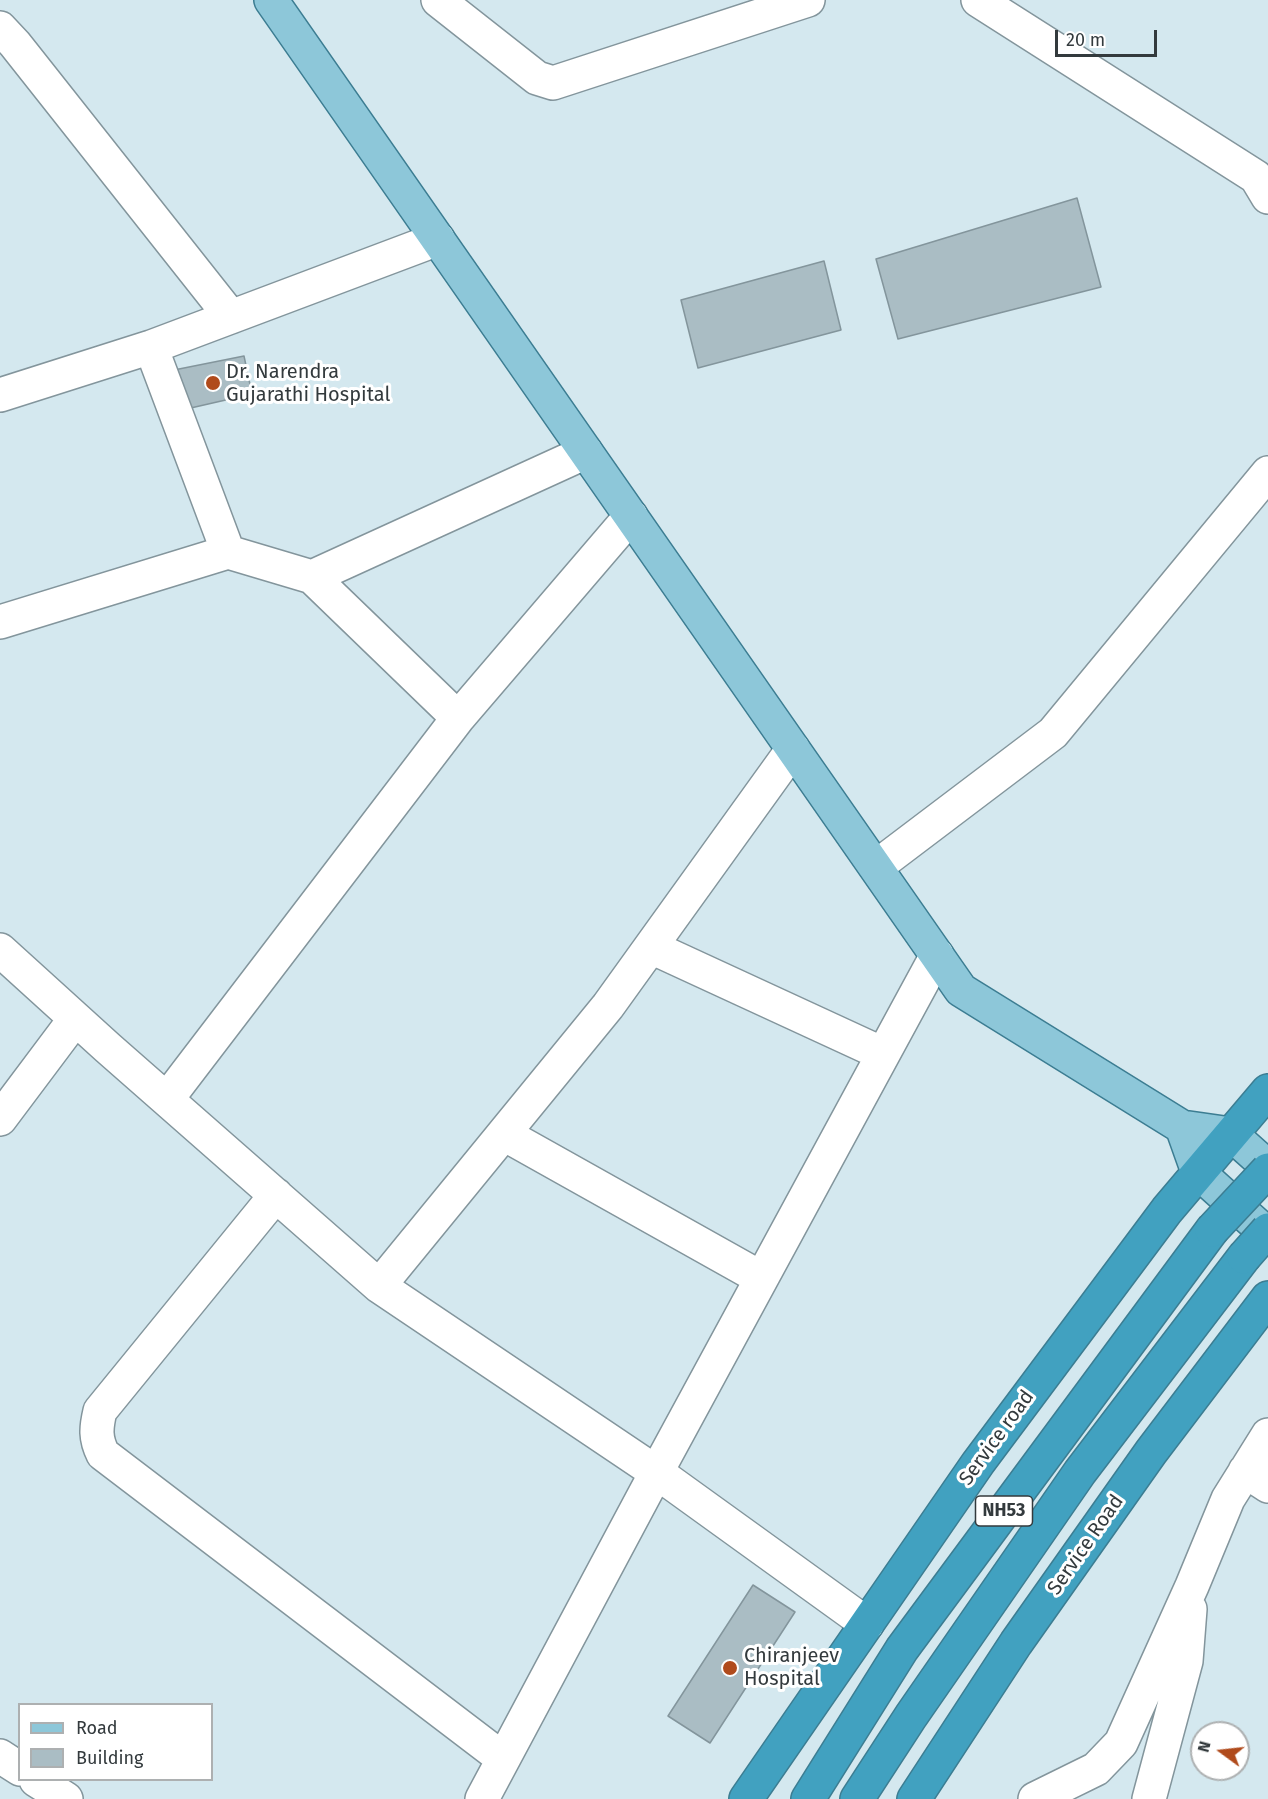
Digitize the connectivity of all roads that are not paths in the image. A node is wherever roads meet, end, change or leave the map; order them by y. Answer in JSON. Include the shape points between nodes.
{"nodes":[{"id":1,"x":438,"y":0,"type":"edge"},
{"id":2,"x":808,"y":0,"type":"edge"},
{"id":3,"x":978,"y":0,"type":"edge"},
{"id":4,"x":278,"y":2,"type":"edge"},
{"id":5,"x":0,"y":28,"type":"edge"},
{"id":6,"x":1264,"y":176,"type":"edge"},
{"id":7,"x":438,"y":239,"type":"junction"},
{"id":8,"x":231,"y":317,"type":"junction"},
{"id":9,"x":151,"y":347,"type":"junction"},
{"id":10,"x":0,"y":395,"type":"edge"},
{"id":11,"x":586,"y":452,"type":"junction"},
{"id":12,"x":1268,"y":473,"type":"edge"},
{"id":13,"x":631,"y":516,"type":"junction"},
{"id":14,"x":228,"y":552,"type":"junction"},
{"id":15,"x":312,"y":577,"type":"junction"},
{"id":16,"x":0,"y":622,"type":"edge"},
{"id":17,"x":458,"y":718,"type":"junction"},
{"id":18,"x":793,"y":749,"type":"junction"},
{"id":19,"x":876,"y":867,"type":"junction"},
{"id":20,"x":651,"y":947,"type":"junction"},
{"id":21,"x":0,"y":950,"type":"edge"},
{"id":22,"x":937,"y":955,"type":"junction"},
{"id":23,"x":75,"y":1019,"type":"junction"},
{"id":24,"x":883,"y":1054,"type":"junction"},
{"id":25,"x":1268,"y":1091,"type":"edge"},
{"id":26,"x":167,"y":1100,"type":"junction"},
{"id":27,"x":0,"y":1119,"type":"edge"},
{"id":28,"x":1182,"y":1127,"type":"junction"},
{"id":29,"x":504,"y":1134,"type":"junction"},
{"id":30,"x":1231,"y":1134,"type":"junction"},
{"id":31,"x":1268,"y":1169,"type":"edge"},
{"id":32,"x":1198,"y":1172,"type":"junction"},
{"id":33,"x":276,"y":1196,"type":"junction"},
{"id":34,"x":1268,"y":1233,"type":"edge"},
{"id":35,"x":762,"y":1278,"type":"junction"},
{"id":36,"x":379,"y":1286,"type":"junction"},
{"id":37,"x":1268,"y":1298,"type":"edge"},
{"id":38,"x":1268,"y":1435,"type":"edge"},
{"id":39,"x":656,"y":1473,"type":"junction"},
{"id":40,"x":1257,"y":1479,"type":"edge"},
{"id":41,"x":1192,"y":1586,"type":"junction"},
{"id":42,"x":867,"y":1624,"type":"junction"},
{"id":43,"x":0,"y":1756,"type":"edge"},
{"id":44,"x":502,"y":1758,"type":"junction"},
{"id":45,"x":18,"y":1768,"type":"edge"},
{"id":46,"x":39,"y":1781,"type":"edge"},
{"id":47,"x":66,"y":1799,"type":"edge"},
{"id":48,"x":482,"y":1799,"type":"edge"},
{"id":49,"x":746,"y":1799,"type":"edge"},
{"id":50,"x":808,"y":1799,"type":"edge"},
{"id":51,"x":857,"y":1799,"type":"edge"},
{"id":52,"x":914,"y":1799,"type":"edge"},
{"id":53,"x":1035,"y":1799,"type":"edge"},
{"id":54,"x":1149,"y":1799,"type":"edge"}],
"edges":[{"from":1,"to":2,"type":"street","via":[[537,78],[552,83]]},
{"from":3,"to":6,"type":"street"},
{"from":4,"to":7,"type":"main road"},
{"from":5,"to":8,"type":"street"},
{"from":7,"to":8,"type":"street"},
{"from":7,"to":11,"type":"main road"},
{"from":8,"to":9,"type":"street"},
{"from":9,"to":10,"type":"street"},
{"from":9,"to":14,"type":"street"},
{"from":11,"to":13,"type":"main road"},
{"from":11,"to":15,"type":"street"},
{"from":12,"to":19,"type":"street","via":[[1053,733]]},
{"from":13,"to":17,"type":"street"},
{"from":13,"to":18,"type":"main road"},
{"from":14,"to":15,"type":"street"},
{"from":14,"to":16,"type":"street"},
{"from":15,"to":17,"type":"street"},
{"from":17,"to":26,"type":"street"},
{"from":18,"to":19,"type":"main road"},
{"from":18,"to":20,"type":"street"},
{"from":19,"to":22,"type":"main road"},
{"from":20,"to":24,"type":"street"},
{"from":20,"to":29,"type":"street"},
{"from":21,"to":23,"type":"street"},
{"from":22,"to":24,"type":"street"},
{"from":22,"to":28,"type":"main road","via":[[962,990]]},
{"from":23,"to":26,"type":"street"},
{"from":23,"to":27,"type":"street"},
{"from":24,"to":35,"type":"street"},
{"from":25,"to":30,"type":"highway","name":"Service road"},
{"from":26,"to":33,"type":"street"},
{"from":28,"to":30,"type":"main road"},
{"from":28,"to":32,"type":"main road"},
{"from":29,"to":35,"type":"street"},
{"from":29,"to":36,"type":"street"},
{"from":30,"to":31,"type":"main road"},
{"from":30,"to":32,"type":"highway","name":"Service road"},
{"from":31,"to":50,"type":"highway","number":"NH53","bridge":true,"via":[[1212,1230],[902,1649]]},
{"from":32,"to":34,"type":"main road"},
{"from":32,"to":42,"type":"highway","name":"Service road","via":[[978,1462]]},
{"from":33,"to":36,"type":"street"},
{"from":33,"to":44,"type":"street","via":[[100,1411],[95,1429],[98,1444],[103,1454]]},
{"from":34,"to":51,"type":"highway","number":"NH53","bridge":true,"via":[[1244,1257],[1080,1472]]},
{"from":35,"to":39,"type":"street"},
{"from":36,"to":39,"type":"street"},
{"from":37,"to":52,"type":"highway","name":"Service Road","via":[[1151,1452],[1016,1643]]},
{"from":38,"to":40,"type":"street"},
{"from":39,"to":42,"type":"street"},
{"from":39,"to":44,"type":"street"},
{"from":40,"to":41,"type":"street","via":[[1228,1499]]},
{"from":41,"to":53,"type":"street","via":[[1121,1743],[1096,1768]]},
{"from":41,"to":54,"type":"street","via":[[1186,1661]]},
{"from":42,"to":49,"type":"highway","name":"Service road"},
{"from":43,"to":45,"type":"street"},
{"from":44,"to":48,"type":"street"},
{"from":46,"to":47,"type":"street"}]}
